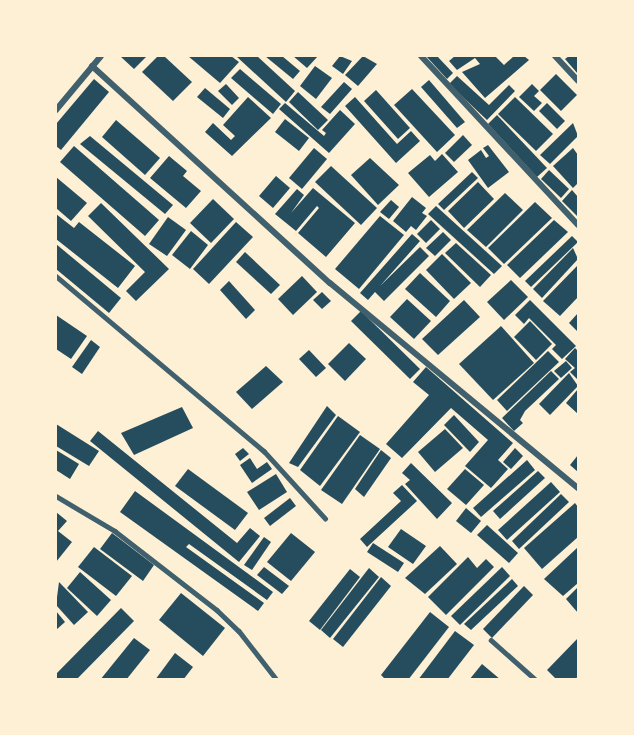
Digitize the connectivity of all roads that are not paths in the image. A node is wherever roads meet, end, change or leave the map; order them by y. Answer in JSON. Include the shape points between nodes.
{"nodes":[{"id":1,"x":101,"y":56,"type":"edge"},
{"id":2,"x":421,"y":56,"type":"edge"},
{"id":3,"x":555,"y":56,"type":"edge"},
{"id":4,"x":92,"y":66,"type":"junction"},
{"id":5,"x":579,"y":81,"type":"edge"},
{"id":6,"x":56,"y":110,"type":"edge"},
{"id":7,"x":579,"y":225,"type":"edge"},
{"id":8,"x":56,"y":276,"type":"edge"},
{"id":9,"x":579,"y":488,"type":"edge"},
{"id":10,"x":56,"y":496,"type":"edge"},
{"id":11,"x":325,"y":518,"type":"dead end"},
{"id":12,"x":491,"y":640,"type":"dead end"},
{"id":13,"x":278,"y":680,"type":"edge"},
{"id":14,"x":536,"y":680,"type":"edge"}],
"edges":[{"from":1,"to":4,"type":"street"},
{"from":2,"to":7,"type":"street"},
{"from":3,"to":5,"type":"street"},
{"from":4,"to":6,"type":"street"},
{"from":4,"to":9,"type":"street","via":[[330,283]]},
{"from":8,"to":11,"type":"lane","via":[[264,452]]},
{"from":10,"to":13,"type":"lane","via":[[115,531],[217,610]]},
{"from":12,"to":14,"type":"lane"}]}
